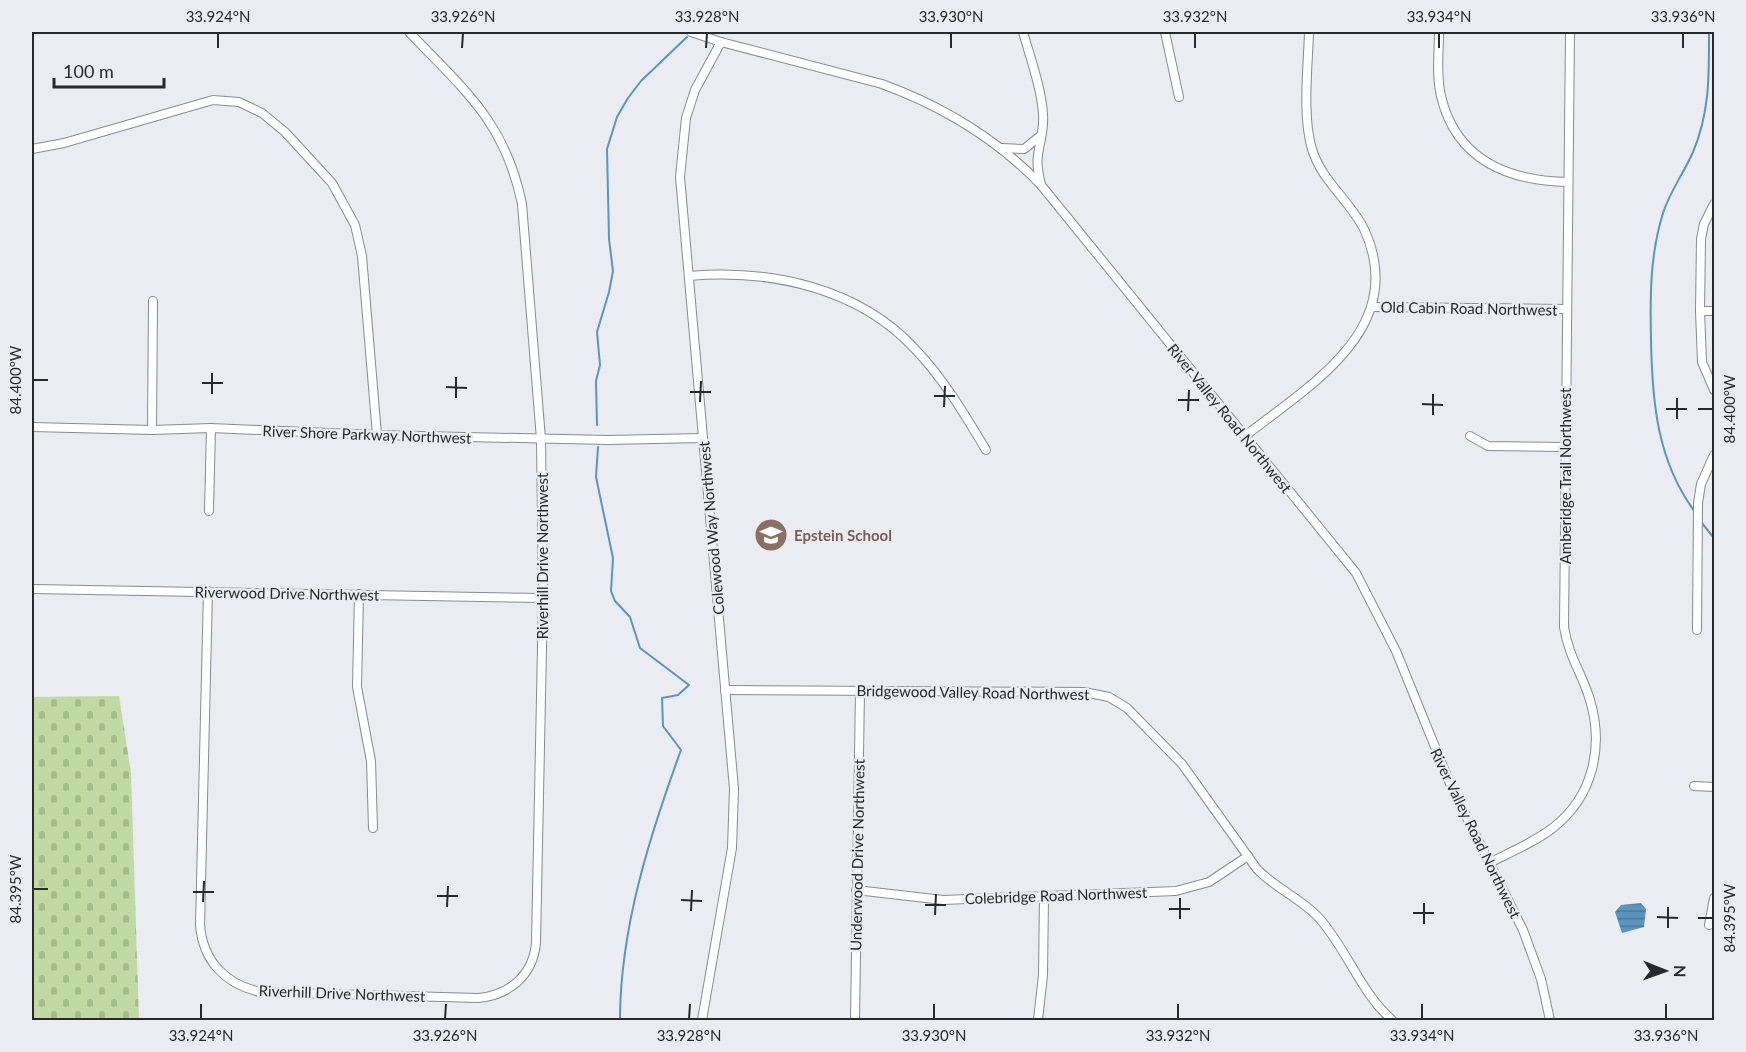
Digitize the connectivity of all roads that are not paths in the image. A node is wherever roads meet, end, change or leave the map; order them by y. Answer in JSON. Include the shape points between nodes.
{"nodes":[{"id":1,"x":409,"y":32,"type":"edge"},
{"id":2,"x":691,"y":32,"type":"edge"},
{"id":3,"x":1023,"y":32,"type":"edge"},
{"id":4,"x":1165,"y":32,"type":"edge"},
{"id":5,"x":1308,"y":32,"type":"edge"},
{"id":6,"x":1439,"y":32,"type":"edge"},
{"id":7,"x":1570,"y":32,"type":"edge"},
{"id":8,"x":721,"y":42,"type":"junction"},
{"id":9,"x":1179,"y":97,"type":"dead end"},
{"id":10,"x":1040,"y":136,"type":"junction"},
{"id":11,"x":1002,"y":148,"type":"junction"},
{"id":12,"x":32,"y":149,"type":"edge"},
{"id":13,"x":1568,"y":182,"type":"junction"},
{"id":14,"x":1041,"y":185,"type":"junction"},
{"id":15,"x":1714,"y":204,"type":"edge"},
{"id":16,"x":689,"y":276,"type":"junction"},
{"id":17,"x":153,"y":301,"type":"dead end"},
{"id":18,"x":1371,"y":306,"type":"junction"},
{"id":19,"x":1566,"y":309,"type":"junction"},
{"id":20,"x":1700,"y":311,"type":"junction"},
{"id":21,"x":1714,"y":311,"type":"edge"},
{"id":22,"x":1714,"y":390,"type":"edge"},
{"id":23,"x":32,"y":427,"type":"edge"},
{"id":24,"x":211,"y":428,"type":"junction"},
{"id":25,"x":152,"y":430,"type":"junction"},
{"id":26,"x":377,"y":435,"type":"junction"},
{"id":27,"x":1245,"y":436,"type":"junction"},
{"id":28,"x":1470,"y":436,"type":"dead end"},
{"id":29,"x":703,"y":438,"type":"junction"},
{"id":30,"x":542,"y":439,"type":"junction"},
{"id":31,"x":1565,"y":447,"type":"junction"},
{"id":32,"x":986,"y":450,"type":"dead end"},
{"id":33,"x":1714,"y":455,"type":"edge"},
{"id":34,"x":209,"y":511,"type":"dead end"},
{"id":35,"x":32,"y":589,"type":"edge"},
{"id":36,"x":208,"y":591,"type":"junction"},
{"id":37,"x":359,"y":594,"type":"junction"},
{"id":38,"x":543,"y":598,"type":"junction"},
{"id":39,"x":1697,"y":630,"type":"dead end"},
{"id":40,"x":725,"y":690,"type":"junction"},
{"id":41,"x":860,"y":690,"type":"junction"},
{"id":42,"x":1694,"y":786,"type":"dead end"},
{"id":43,"x":1714,"y":787,"type":"edge"},
{"id":44,"x":373,"y":828,"type":"dead end"},
{"id":45,"x":1248,"y":856,"type":"junction"},
{"id":46,"x":1489,"y":863,"type":"junction"},
{"id":47,"x":856,"y":890,"type":"junction"},
{"id":48,"x":1044,"y":896,"type":"junction"},
{"id":49,"x":1714,"y":898,"type":"edge"},
{"id":50,"x":1709,"y":925,"type":"dead end"},
{"id":51,"x":702,"y":1020,"type":"edge"},
{"id":52,"x":855,"y":1020,"type":"edge"},
{"id":53,"x":1038,"y":1020,"type":"edge"},
{"id":54,"x":1392,"y":1020,"type":"edge"},
{"id":55,"x":1550,"y":1020,"type":"edge"}],
"edges":[{"from":1,"to":30,"type":"street","via":[[493,124],[516,175],[522,204]]},
{"from":2,"to":8,"type":"street","name":"River Valley Road Northwest"},
{"from":3,"to":10,"type":"street","via":[[1042,110]]},
{"from":4,"to":9,"type":"street"},
{"from":5,"to":18,"type":"street","via":[[1308,135],[1319,166],[1356,216],[1368,240],[1375,272]]},
{"from":6,"to":13,"type":"street","via":[[1441,94],[1445,111],[1462,141],[1484,161],[1509,174]]},
{"from":7,"to":13,"type":"street","name":"Amberidge Trail Northwest"},
{"from":8,"to":11,"type":"street","name":"River Valley Road Northwest","via":[[904,92],[946,112]]},
{"from":8,"to":16,"type":"street","name":"Colewood Way Northwest","via":[[699,82],[686,118],[680,177]]},
{"from":10,"to":11,"type":"street","via":[[1024,149]]},
{"from":10,"to":14,"type":"street","via":[[1036,161]]},
{"from":11,"to":14,"type":"street","name":"River Valley Road Northwest"},
{"from":12,"to":26,"type":"street","via":[[213,100],[239,102],[262,113],[285,132],[332,183],[355,225],[362,256]]},
{"from":13,"to":19,"type":"street","name":"Amberidge Trail Northwest"},
{"from":14,"to":27,"type":"street","name":"River Valley Road Northwest"},
{"from":15,"to":20,"type":"street","via":[[1701,239]]},
{"from":16,"to":29,"type":"street","name":"Colewood Way Northwest"},
{"from":16,"to":32,"type":"street","via":[[735,273],[780,278],[850,301],[872,313],[926,361]]},
{"from":17,"to":25,"type":"street"},
{"from":18,"to":19,"type":"street","name":"Old Cabin Road Northwest"},
{"from":18,"to":27,"type":"street","via":[[1361,332],[1344,356]]},
{"from":19,"to":31,"type":"street","name":"Amberidge Trail Northwest"},
{"from":20,"to":21,"type":"street"},
{"from":20,"to":22,"type":"street","via":[[1702,362]]},
{"from":23,"to":25,"type":"street","name":"River Shore Parkway Northwest"},
{"from":24,"to":25,"type":"street","name":"River Shore Parkway Northwest"},
{"from":24,"to":26,"type":"street","name":"River Shore Parkway Northwest"},
{"from":24,"to":34,"type":"street"},
{"from":26,"to":30,"type":"street","name":"River Shore Parkway Northwest"},
{"from":27,"to":46,"type":"street","name":"River Valley Road Northwest","via":[[1356,573],[1396,651],[1451,786]]},
{"from":28,"to":31,"type":"street","via":[[1488,446]]},
{"from":29,"to":30,"type":"street","name":"River Shore Parkway Northwest"},
{"from":29,"to":40,"type":"street","name":"Colewood Way Northwest"},
{"from":30,"to":38,"type":"street","name":"Riverhill Drive Northwest"},
{"from":31,"to":46,"type":"street","name":"Amberidge Trail Northwest","via":[[1564,627],[1571,657],[1594,712],[1595,762],[1583,793],[1563,819],[1542,836]]},
{"from":33,"to":39,"type":"street","via":[[1698,502]]},
{"from":35,"to":36,"type":"street","name":"Riverwood Drive Northwest"},
{"from":36,"to":37,"type":"street","name":"Riverwood Drive Northwest"},
{"from":36,"to":38,"type":"street","name":"Riverhill Drive Northwest","via":[[200,925],[211,962],[232,982],[260,992],[478,998],[497,995],[515,985],[528,971],[535,951]]},
{"from":37,"to":38,"type":"street","name":"Riverwood Drive Northwest"},
{"from":37,"to":44,"type":"street","via":[[357,687],[371,761]]},
{"from":40,"to":41,"type":"street","name":"Bridgewood Valley Road Northwest"},
{"from":40,"to":51,"type":"street","name":"Colewood Way Northwest","via":[[734,789],[733,839]]},
{"from":41,"to":45,"type":"street","name":"Bridgewood Valley Road Northwest","via":[[1084,692],[1109,697],[1127,708],[1182,764]]},
{"from":41,"to":47,"type":"street","name":"Underwood Drive Northwest"},
{"from":42,"to":43,"type":"street"},
{"from":45,"to":48,"type":"street","name":"Colebridge Road Northwest","via":[[1209,882],[1187,889]]},
{"from":45,"to":54,"type":"street","name":"Bridgewood Valley Road Northwest","via":[[1269,882],[1320,919],[1375,1002]]},
{"from":46,"to":55,"type":"street","name":"River Valley Road Northwest","via":[[1528,943]]},
{"from":47,"to":48,"type":"street","name":"Colebridge Road Northwest","via":[[943,900]]},
{"from":47,"to":52,"type":"street","name":"Underwood Drive Northwest"},
{"from":48,"to":53,"type":"street"},
{"from":49,"to":50,"type":"street"}]}
